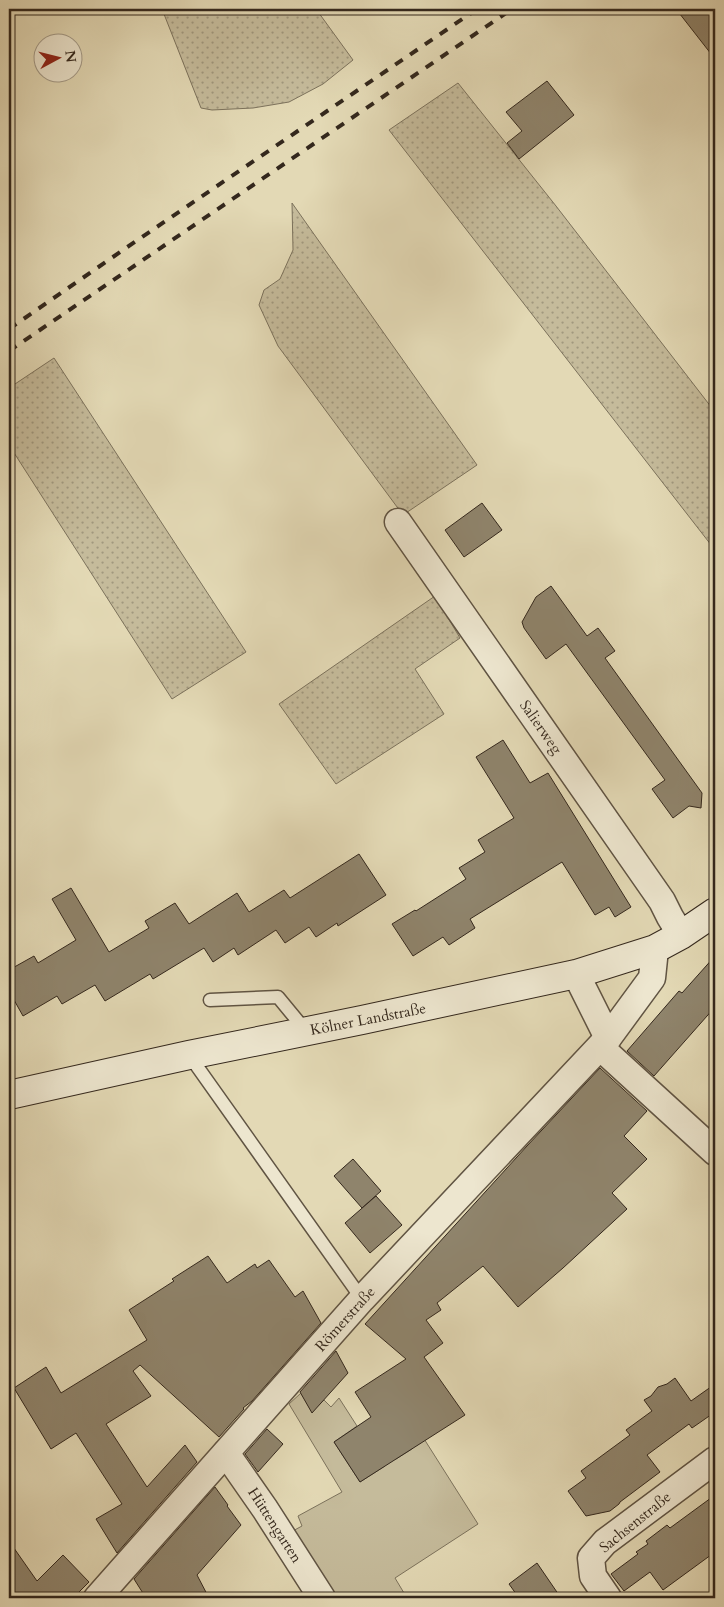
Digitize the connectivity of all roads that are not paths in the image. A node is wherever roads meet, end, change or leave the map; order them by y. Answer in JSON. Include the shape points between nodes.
{"nodes":[{"id":1,"x":398,"y":522,"type":"dead end"},
{"id":2,"x":715,"y":912,"type":"edge"},
{"id":3,"x":681,"y":935,"type":"junction"},
{"id":4,"x":655,"y":949,"type":"junction"},
{"id":5,"x":576,"y":974,"type":"junction"},
{"id":6,"x":210,"y":1000,"type":"dead end"},
{"id":7,"x":306,"y":1031,"type":"junction"},
{"id":8,"x":604,"y":1043,"type":"junction"},
{"id":9,"x":189,"y":1054,"type":"junction"},
{"id":10,"x":9,"y":1095,"type":"edge"},
{"id":11,"x":715,"y":1152,"type":"edge"},
{"id":12,"x":362,"y":1299,"type":"junction"},
{"id":13,"x":226,"y":1453,"type":"junction"},
{"id":14,"x":715,"y":1460,"type":"edge"},
{"id":15,"x":97,"y":1598,"type":"edge"},
{"id":16,"x":322,"y":1598,"type":"edge"},
{"id":17,"x":608,"y":1598,"type":"edge"}],
"edges":[{"from":1,"to":3,"type":"street","name":"Salierweg","via":[[662,901]]},
{"from":2,"to":3,"type":"main road","name":"Kölner Landstraße"},
{"from":3,"to":4,"type":"main road","name":"Kölner Landstraße"},
{"from":4,"to":5,"type":"main road","name":"Kölner Landstraße"},
{"from":4,"to":8,"type":"street","name":"Römerstraße","via":[[652,978]]},
{"from":5,"to":7,"type":"main road","name":"Kölner Landstraße"},
{"from":5,"to":8,"type":"street"},
{"from":6,"to":7,"type":"lane","via":[[278,997]]},
{"from":7,"to":9,"type":"main road","name":"Kölner Landstraße"},
{"from":8,"to":11,"type":"street"},
{"from":8,"to":12,"type":"street","name":"Römerstraße"},
{"from":9,"to":10,"type":"main road","name":"Kölner Landstraße"},
{"from":9,"to":12,"type":"lane"},
{"from":12,"to":13,"type":"street","name":"Römerstraße"},
{"from":13,"to":15,"type":"street","name":"Römerstraße"},
{"from":13,"to":16,"type":"street","name":"Hüttengarten"},
{"from":14,"to":17,"type":"street","name":"Sachsenstraße","via":[[605,1542],[591,1558],[593,1576]]}]}
